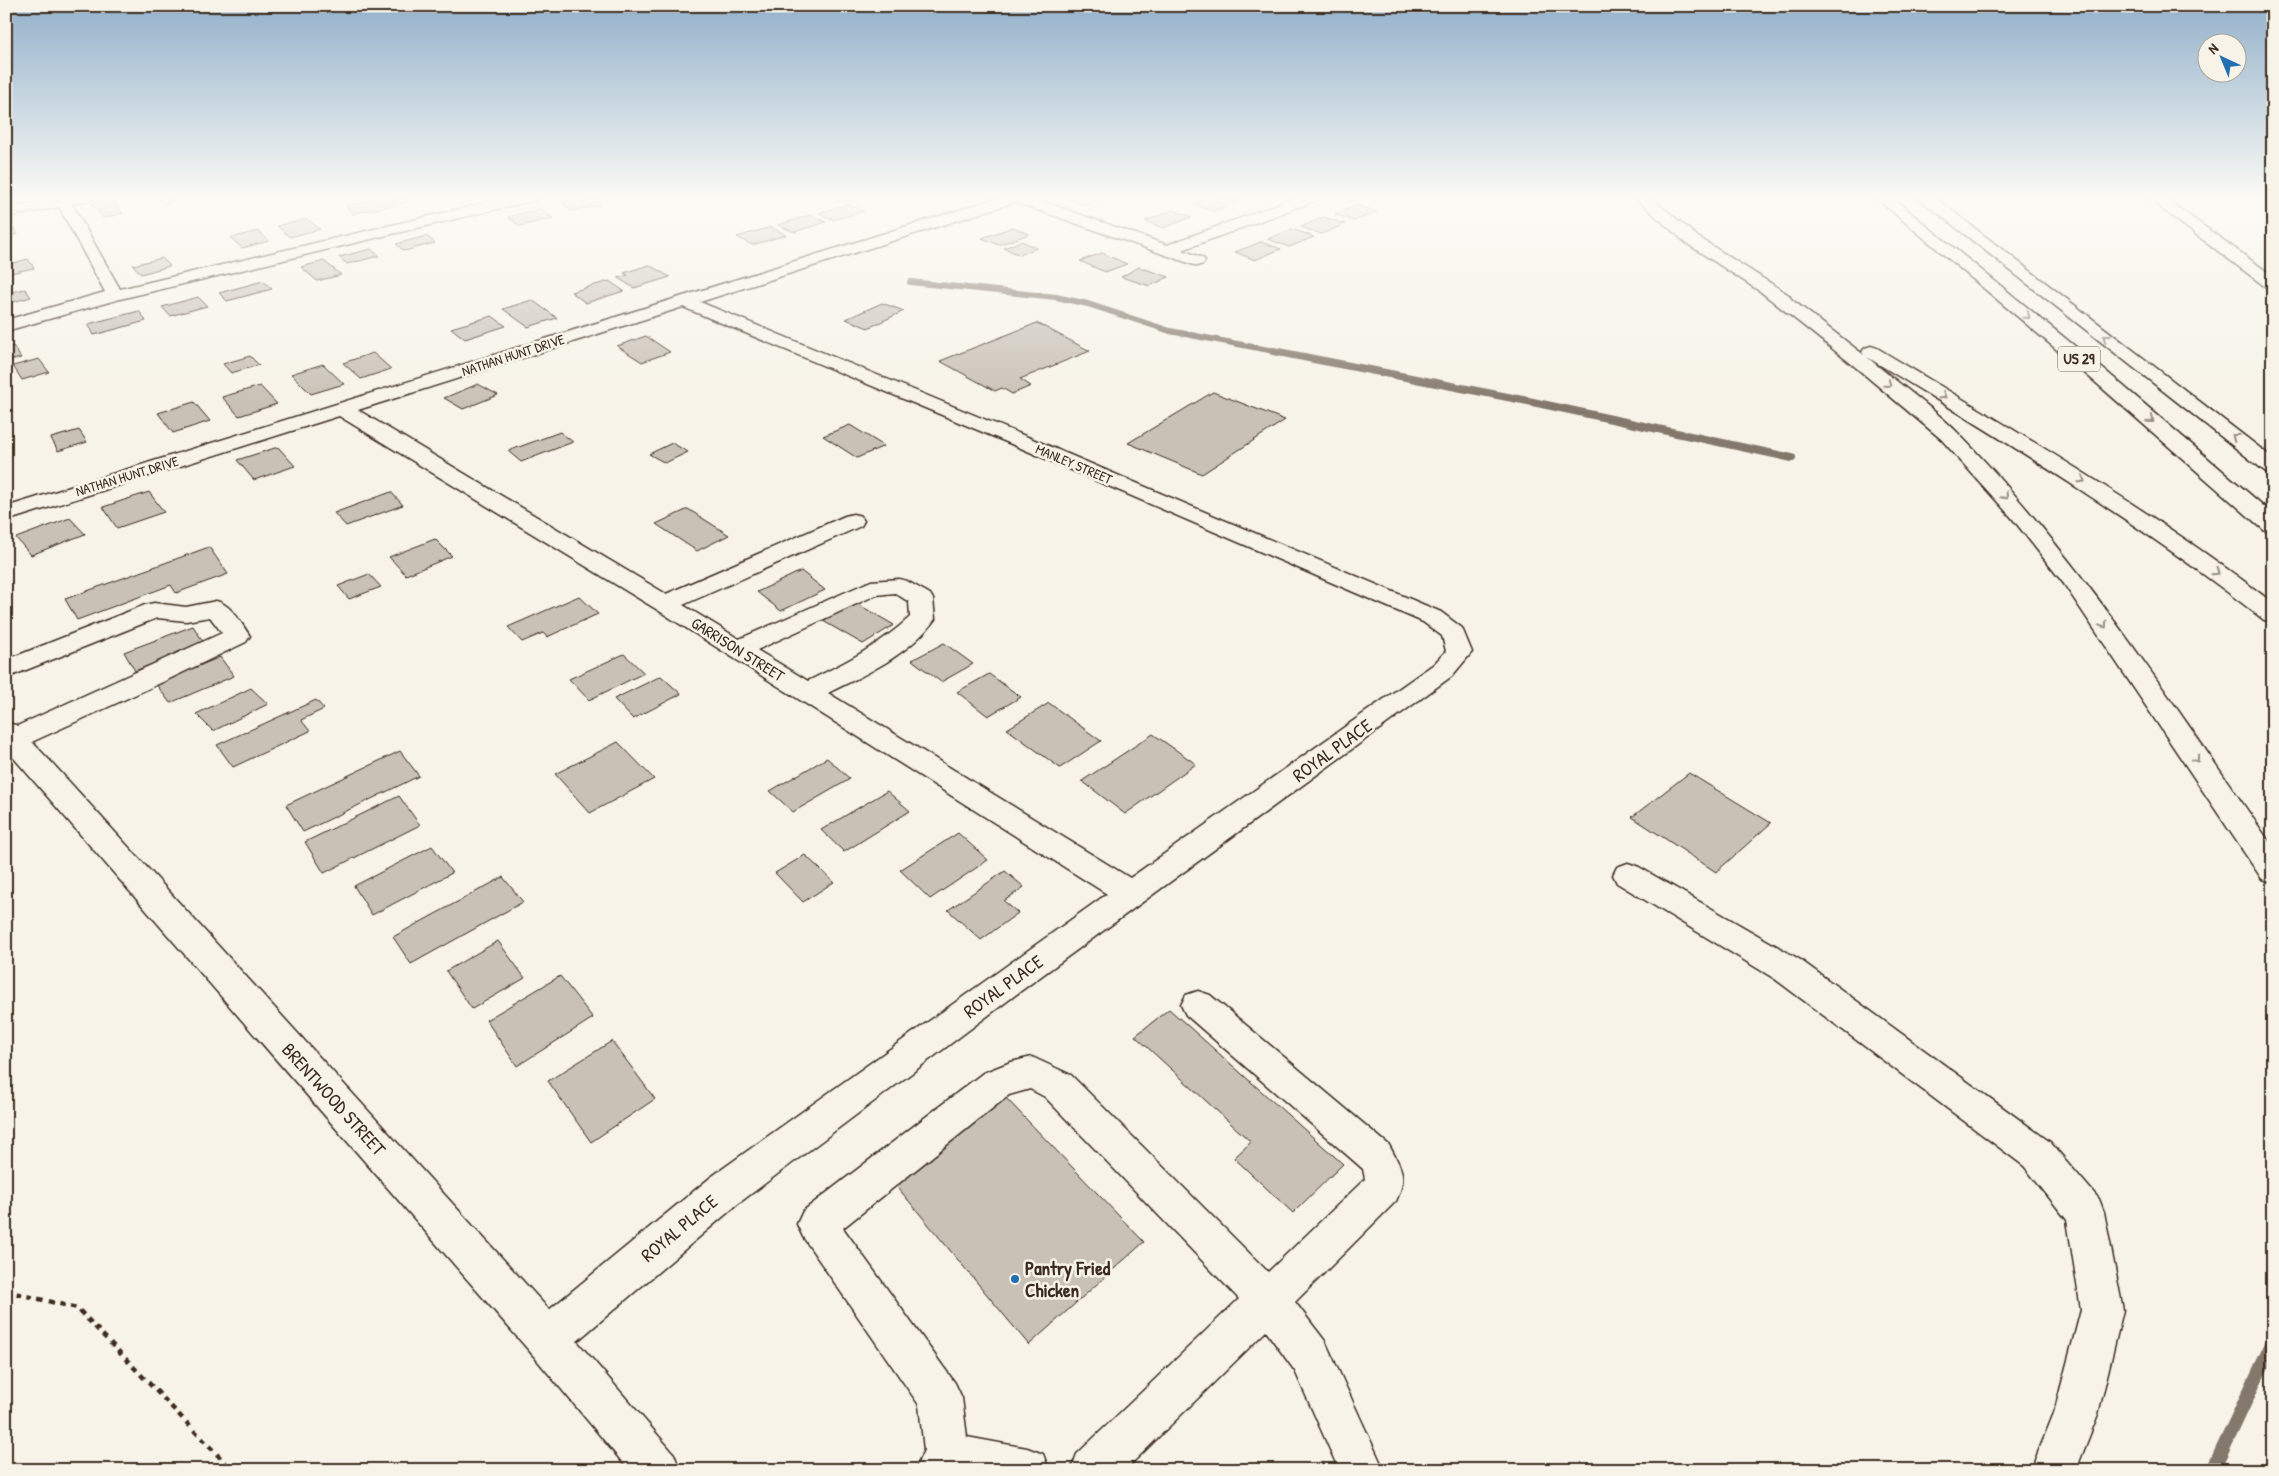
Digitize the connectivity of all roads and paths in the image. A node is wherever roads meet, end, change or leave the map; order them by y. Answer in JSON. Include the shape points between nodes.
{"nodes":[{"id":1,"x":98,"y":265,"type":"edge"},
{"id":2,"x":243,"y":265,"type":"edge"},
{"id":3,"x":799,"y":265,"type":"edge"},
{"id":4,"x":1730,"y":265,"type":"edge"},
{"id":5,"x":1965,"y":265,"type":"edge"},
{"id":6,"x":2012,"y":265,"type":"edge"},
{"id":7,"x":2247,"y":265,"type":"edge"},
{"id":8,"x":2273,"y":284,"type":"edge"},
{"id":9,"x":1767,"y":289,"type":"junction"},
{"id":10,"x":115,"y":295,"type":"junction"},
{"id":11,"x":683,"y":301,"type":"junction"},
{"id":12,"x":6,"y":326,"type":"edge"},
{"id":13,"x":342,"y":409,"type":"junction"},
{"id":14,"x":2273,"y":468,"type":"edge"},
{"id":15,"x":6,"y":514,"type":"edge"},
{"id":16,"x":853,"y":521,"type":"dead end"},
{"id":17,"x":2273,"y":526,"type":"edge"},
{"id":18,"x":665,"y":604,"type":"junction"},
{"id":19,"x":2273,"y":615,"type":"edge"},
{"id":20,"x":1456,"y":641,"type":"joint"},
{"id":21,"x":738,"y":649,"type":"junction"},
{"id":22,"x":6,"y":670,"type":"edge"},
{"id":23,"x":808,"y":692,"type":"junction"},
{"id":24,"x":9,"y":736,"type":"edge"},
{"id":25,"x":2273,"y":871,"type":"edge"},
{"id":26,"x":1628,"y":875,"type":"dead end"},
{"id":27,"x":1131,"y":894,"type":"junction"},
{"id":28,"x":1198,"y":1005,"type":"dead end"},
{"id":29,"x":6,"y":1291,"type":"edge"},
{"id":30,"x":1268,"y":1300,"type":"junction"},
{"id":31,"x":546,"y":1339,"type":"junction"},
{"id":32,"x":942,"y":1463,"type":"edge"},
{"id":33,"x":232,"y":1470,"type":"edge"},
{"id":34,"x":658,"y":1470,"type":"edge"},
{"id":35,"x":1027,"y":1470,"type":"edge"},
{"id":36,"x":1093,"y":1470,"type":"edge"},
{"id":37,"x":1362,"y":1470,"type":"edge"},
{"id":38,"x":2053,"y":1470,"type":"edge"}],
"edges":[{"from":1,"to":10,"type":"main road"},
{"from":2,"to":10,"type":"main road"},
{"from":3,"to":11,"type":"main road","name":"NATHAN HUNT DRIVE"},
{"from":4,"to":9,"type":"main road"},
{"from":5,"to":17,"type":"main road","number":"US 29","one_way":true,"via":[[2101,377]]},
{"from":14,"to":6,"type":"main road","number":"US 29","one_way":true},
{"from":7,"to":8,"type":"main road"},
{"from":9,"to":19,"type":"main road","one_way":true,"via":[[2104,493]]},
{"from":9,"to":25,"type":"main road","one_way":true,"via":[[1948,435],[2020,513],[2073,580]]},
{"from":10,"to":12,"type":"main road"},
{"from":11,"to":13,"type":"main road","name":"NATHAN HUNT DRIVE"},
{"from":11,"to":20,"type":"main road","name":"MANLEY STREET","via":[[1432,617],[1453,633]]},
{"from":13,"to":15,"type":"main road","name":"NATHAN HUNT DRIVE"},
{"from":13,"to":18,"type":"main road","name":"GARRISON STREET"},
{"from":16,"to":18,"type":"main road"},
{"from":18,"to":21,"type":"main road","name":"GARRISON STREET"},
{"from":20,"to":27,"type":"main road","name":"ROYAL PLACE","via":[[1459,652],[1443,670]]},
{"from":21,"to":23,"type":"main road","name":"GARRISON STREET"},
{"from":21,"to":23,"type":"main road","via":[[871,588],[899,586],[921,599],[923,619],[897,643]]},
{"from":22,"to":24,"type":"main road","via":[[154,610],[186,614],[216,608],[237,636],[156,675]]},
{"from":23,"to":27,"type":"main road","name":"GARRISON STREET"},
{"from":24,"to":31,"type":"main road","name":"BRENTWOOD STREET","via":[[110,845]]},
{"from":26,"to":38,"type":"main road","via":[[1787,969],[2037,1154],[2085,1212],[2102,1310],[2076,1414]]},
{"from":27,"to":31,"type":"main road","name":"ROYAL PLACE","via":[[725,1190]]},
{"from":28,"to":30,"type":"main road","via":[[1376,1157],[1385,1175],[1383,1188]]},
{"from":29,"to":33,"type":"path","via":[[77,1308]]},
{"from":30,"to":32,"type":"main road","via":[[1058,1086],[1032,1073],[996,1084],[817,1224],[940,1398]]},
{"from":30,"to":36,"type":"main road"},
{"from":30,"to":37,"type":"main road","via":[[1310,1356]]},
{"from":31,"to":34,"type":"main road","name":"BRENTWOOD STREET"},
{"from":32,"to":35,"type":"main road"}]}
